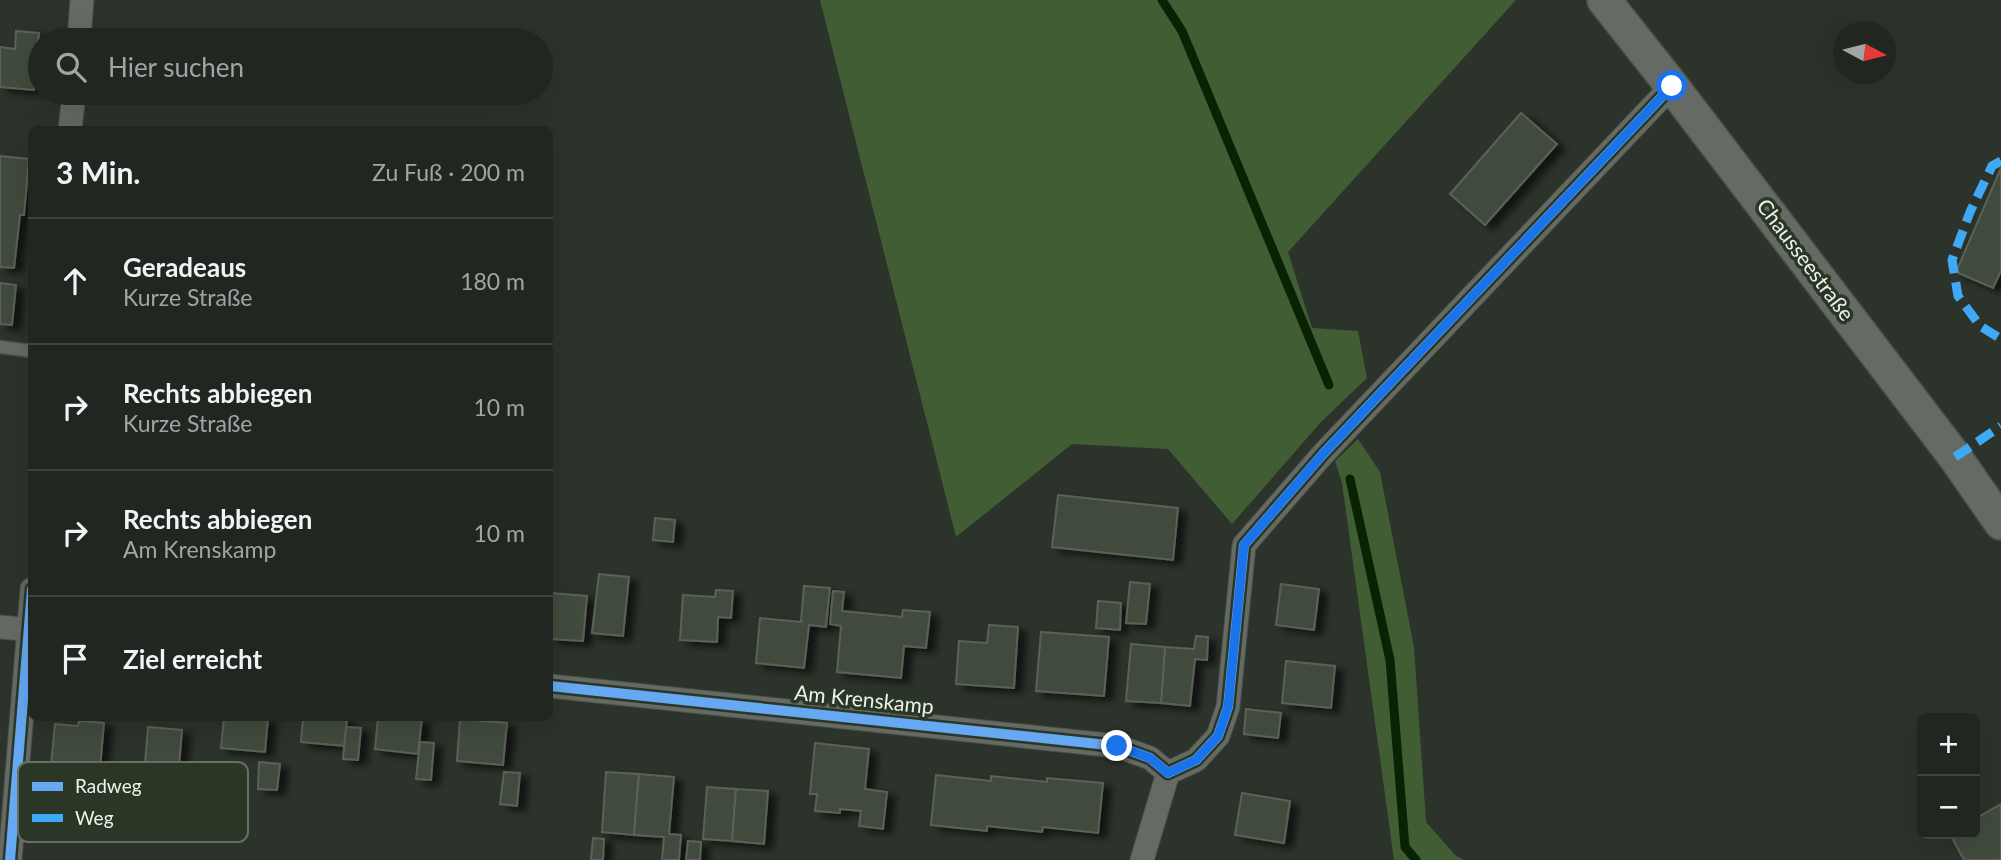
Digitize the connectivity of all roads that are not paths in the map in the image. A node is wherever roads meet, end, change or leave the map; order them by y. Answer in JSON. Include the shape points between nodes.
{"nodes":[{"id":1,"x":82,"y":0,"type":"edge"},
{"id":2,"x":1604,"y":0,"type":"edge"},
{"id":3,"x":80,"y":28,"type":"edge"},
{"id":4,"x":1672,"y":86,"type":"junction"},
{"id":5,"x":73,"y":105,"type":"edge"},
{"id":6,"x":70,"y":126,"type":"edge"},
{"id":7,"x":0,"y":348,"type":"edge"},
{"id":8,"x":28,"y":351,"type":"edge"},
{"id":9,"x":2001,"y":523,"type":"edge"},
{"id":10,"x":0,"y":627,"type":"edge"},
{"id":11,"x":28,"y":630,"type":"edge"},
{"id":12,"x":28,"y":653,"type":"edge"},
{"id":13,"x":553,"y":686,"type":"edge"},
{"id":14,"x":19,"y":762,"type":"edge"},
{"id":15,"x":18,"y":768,"type":"edge"},
{"id":16,"x":1168,"y":773,"type":"junction"},
{"id":17,"x":10,"y":860,"type":"edge"},
{"id":18,"x":1142,"y":860,"type":"edge"}],
"edges":[{"from":1,"to":3,"type":"street"},
{"from":2,"to":4,"type":"main road","name":"Chausseestraße"},
{"from":4,"to":9,"type":"main road","name":"Chausseestraße"},
{"from":4,"to":16,"type":"street","via":[[1323,454],[1244,545],[1228,707],[1218,736],[1196,760]]},
{"from":5,"to":6,"type":"street"},
{"from":7,"to":8,"type":"lane"},
{"from":10,"to":11,"type":"street"},
{"from":12,"to":14,"type":"street"},
{"from":13,"to":16,"type":"street","name":"Am Krenskamp","via":[[1117,746],[1150,758]]},
{"from":15,"to":17,"type":"street"},
{"from":16,"to":18,"type":"street"}]}
